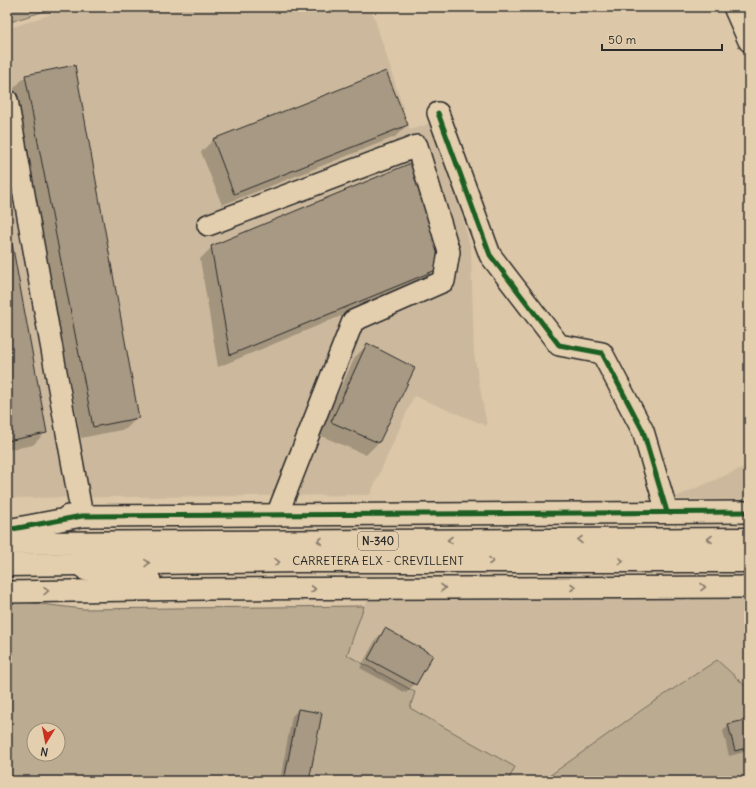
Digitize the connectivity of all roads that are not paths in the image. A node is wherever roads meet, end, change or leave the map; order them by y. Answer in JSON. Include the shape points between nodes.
{"nodes":[{"id":1,"x":734,"y":7,"type":"edge"},
{"id":2,"x":749,"y":41,"type":"edge"},
{"id":3,"x":7,"y":100,"type":"edge"},
{"id":4,"x":438,"y":113,"type":"dead end"},
{"id":5,"x":208,"y":225,"type":"dead end"},
{"id":6,"x":667,"y":512,"type":"junction"},
{"id":7,"x":749,"y":512,"type":"edge"},
{"id":8,"x":7,"y":515,"type":"edge"},
{"id":9,"x":277,"y":515,"type":"junction"},
{"id":10,"x":82,"y":516,"type":"junction"},
{"id":11,"x":7,"y":530,"type":"edge"},
{"id":12,"x":749,"y":539,"type":"edge"},
{"id":13,"x":7,"y":543,"type":"edge"},
{"id":14,"x":749,"y":561,"type":"edge"},
{"id":15,"x":52,"y":564,"type":"junction"},
{"id":16,"x":7,"y":565,"type":"edge"},
{"id":17,"x":749,"y":587,"type":"edge"},
{"id":18,"x":204,"y":589,"type":"junction"},
{"id":19,"x":7,"y":592,"type":"edge"}],
"edges":[{"from":1,"to":2,"type":"street"},
{"from":3,"to":10,"type":"street"},
{"from":4,"to":6,"type":"street","via":[[490,255],[559,345],[602,353],[644,431]]},
{"from":5,"to":9,"type":"street","via":[[417,146],[449,252],[444,281],[353,321]]},
{"from":6,"to":7,"type":"street"},
{"from":6,"to":9,"type":"street"},
{"from":8,"to":10,"type":"street"},
{"from":9,"to":10,"type":"street"},
{"from":10,"to":11,"type":"street"},
{"from":12,"to":13,"type":"highway","name":"CARRETERA ELX - CREVILLENT","number":"N-340","one_way":true},
{"from":15,"to":14,"type":"highway","name":"CARRETERA ELX - CREVILLENT","number":"N-340","one_way":true},
{"from":15,"to":16,"type":"highway","name":"CARRETERA ELX - CREVILLENT","number":"N-340"},
{"from":15,"to":18,"type":"street"},
{"from":18,"to":17,"type":"street","one_way":true},
{"from":19,"to":18,"type":"street","one_way":true}]}
